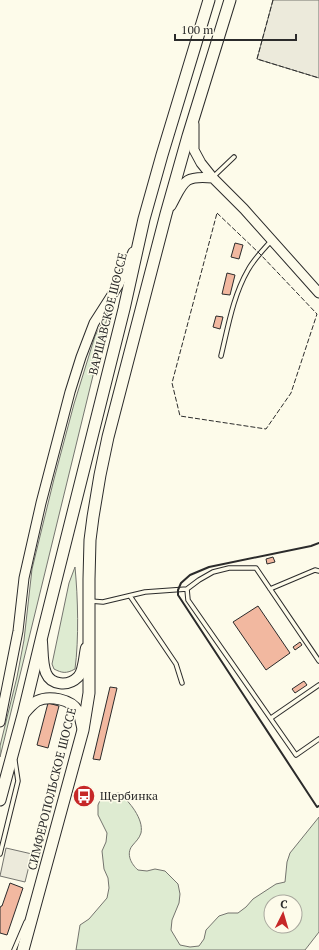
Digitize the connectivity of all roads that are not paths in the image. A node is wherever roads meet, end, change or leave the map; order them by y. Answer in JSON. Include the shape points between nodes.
{"nodes":[{"id":1,"x":209,"y":0,"type":"edge"},
{"id":2,"x":230,"y":0,"type":"edge"},
{"id":3,"x":194,"y":119,"type":"junction"},
{"id":4,"x":234,"y":157,"type":"dead end"},
{"id":5,"x":213,"y":178,"type":"junction"},
{"id":6,"x":166,"y":214,"type":"junction"},
{"id":7,"x":144,"y":219,"type":"junction"},
{"id":8,"x":271,"y":241,"type":"junction"},
{"id":9,"x":319,"y":293,"type":"edge"},
{"id":10,"x":221,"y":356,"type":"dead end"},
{"id":11,"x":319,"y":571,"type":"edge"},
{"id":12,"x":187,"y":589,"type":"junction"},
{"id":13,"x":270,"y":589,"type":"junction"},
{"id":14,"x":130,"y":596,"type":"junction"},
{"id":15,"x":89,"y":601,"type":"junction"},
{"id":16,"x":89,"y":632,"type":"junction"},
{"id":17,"x":42,"y":636,"type":"junction"},
{"id":18,"x":319,"y":661,"type":"edge"},
{"id":19,"x":182,"y":683,"type":"dead end"},
{"id":20,"x":319,"y":685,"type":"edge"},
{"id":21,"x":24,"y":714,"type":"junction"},
{"id":22,"x":271,"y":718,"type":"junction"},
{"id":23,"x":0,"y":722,"type":"edge"},
{"id":24,"x":83,"y":730,"type":"junction"},
{"id":25,"x":319,"y":739,"type":"edge"},
{"id":26,"x":13,"y":750,"type":"junction"},
{"id":27,"x":0,"y":800,"type":"edge"},
{"id":28,"x":0,"y":854,"type":"edge"},
{"id":29,"x":39,"y":891,"type":"junction"},
{"id":30,"x":14,"y":950,"type":"edge"},
{"id":31,"x":23,"y":950,"type":"edge"}],
"edges":[{"from":1,"to":7,"type":"main road","name":"ВАРШАВСКОЕ ШОССЕ"},
{"from":2,"to":3,"type":"main road"},
{"from":3,"to":5,"type":"street","via":[[194,150]]},
{"from":3,"to":6,"type":"main road"},
{"from":4,"to":5,"type":"lane"},
{"from":5,"to":6,"type":"street","via":[[196,177],[187,181]]},
{"from":5,"to":8,"type":"street"},
{"from":6,"to":15,"type":"main road","name":"СИМФЕРОПОЛЬСКОЕ ШОССЕ","via":[[100,475],[90,540]]},
{"from":7,"to":17,"type":"main road","name":"ВАРШАВСКОЕ ШОССЕ"},
{"from":7,"to":23,"type":"street","via":[[119,284],[94,323],[70,392],[26,571],[18,631]]},
{"from":8,"to":9,"type":"street"},
{"from":8,"to":10,"type":"lane","via":[[248,269],[241,284]]},
{"from":11,"to":13,"type":"lane","via":[[315,570]]},
{"from":12,"to":13,"type":"lane","via":[[213,572],[229,568],[256,568]]},
{"from":12,"to":14,"type":"lane","via":[[146,592]]},
{"from":12,"to":22,"type":"lane","via":[[188,600]]},
{"from":13,"to":18,"type":"lane"},
{"from":14,"to":15,"type":"lane","via":[[103,602]]},
{"from":14,"to":19,"type":"lane","via":[[176,664]]},
{"from":15,"to":16,"type":"main road","name":"СИМФЕРОПОЛЬСКОЕ ШОССЕ"},
{"from":16,"to":17,"type":"main road","via":[[78,677],[66,684],[50,679],[46,672]]},
{"from":16,"to":24,"type":"main road","name":"СИМФЕРОПОЛЬСКОЕ ШОССЕ","via":[[89,692]]},
{"from":17,"to":21,"type":"main road"},
{"from":20,"to":22,"type":"lane"},
{"from":21,"to":24,"type":"main road","via":[[39,700],[58,699],[68,702],[78,711]]},
{"from":21,"to":26,"type":"main road"},
{"from":22,"to":25,"type":"lane","via":[[296,755]]},
{"from":24,"to":29,"type":"main road","name":"СИМФЕРОПОЛЬСКОЕ ШОССЕ"},
{"from":26,"to":27,"type":"main road"},
{"from":26,"to":28,"type":"lane","via":[[18,781]]},
{"from":29,"to":30,"type":"lane"},
{"from":29,"to":31,"type":"main road","name":"СИМФЕРОПОЛЬСКОЕ ШОССЕ"}]}
